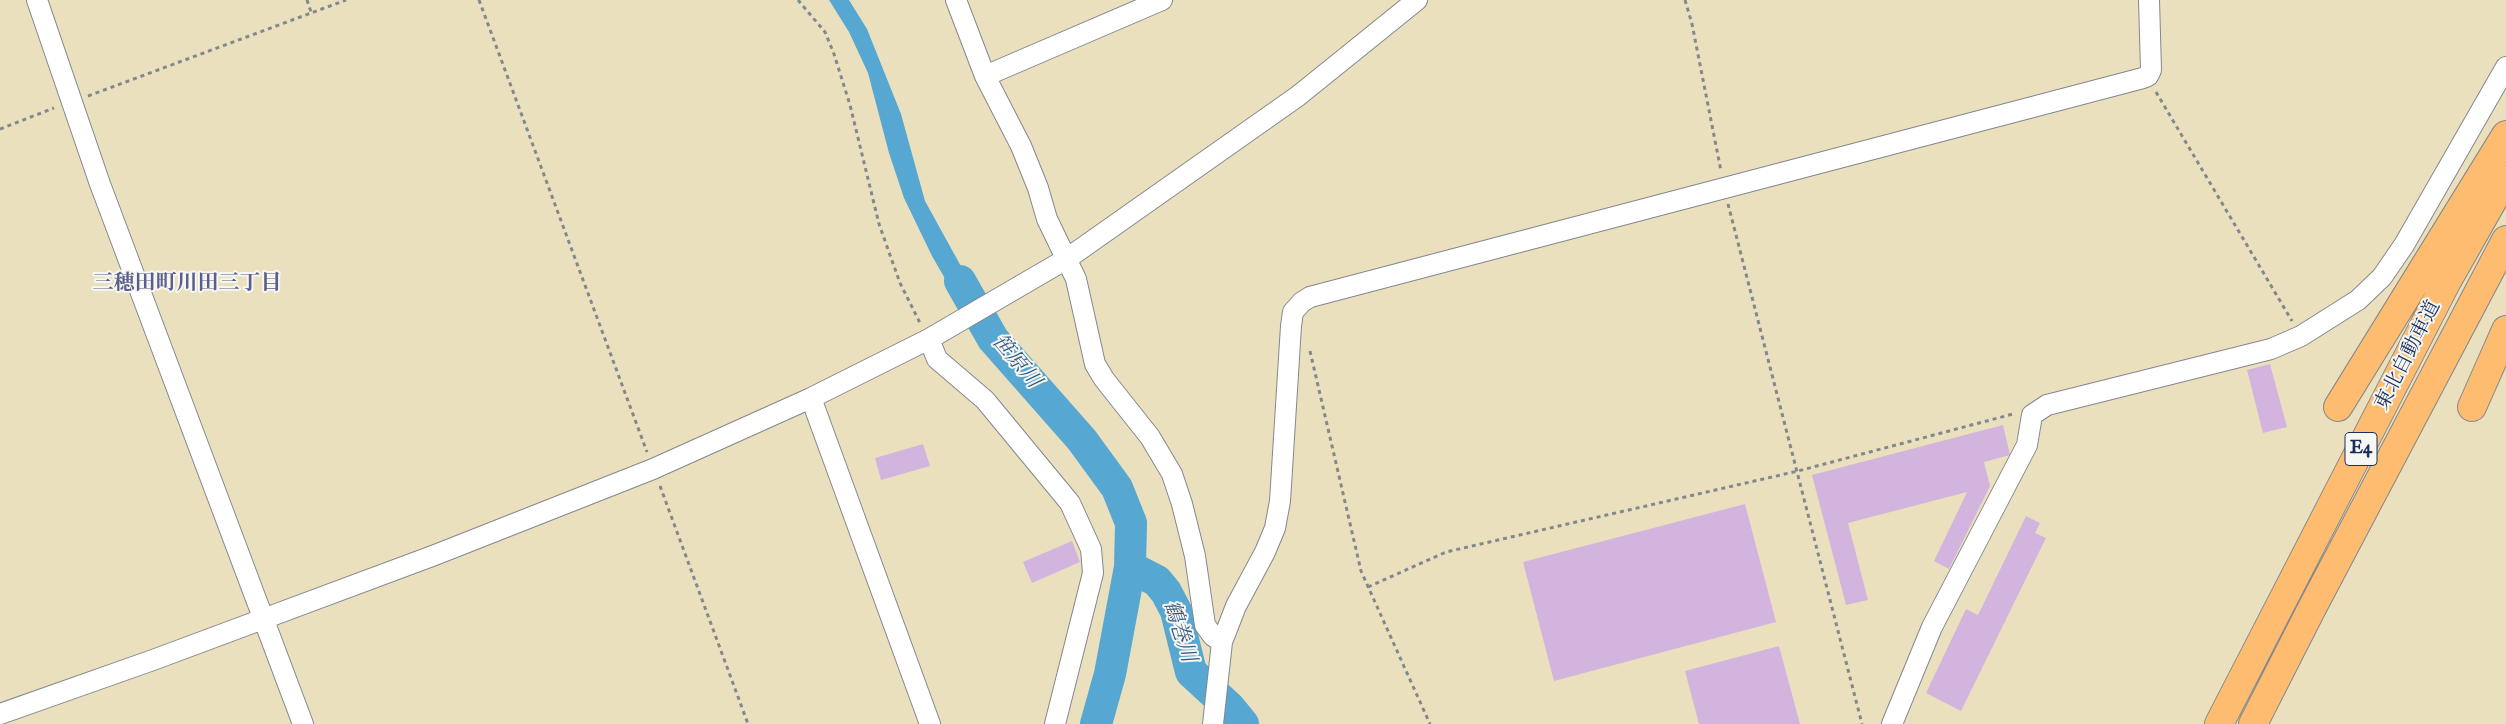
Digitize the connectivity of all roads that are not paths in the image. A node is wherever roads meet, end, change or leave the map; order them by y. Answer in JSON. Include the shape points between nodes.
{"nodes":[{"id":1,"x":37,"y":0,"type":"edge"},
{"id":2,"x":956,"y":0,"type":"edge"},
{"id":3,"x":1162,"y":0,"type":"edge"},
{"id":4,"x":1417,"y":0,"type":"edge"},
{"id":5,"x":2149,"y":0,"type":"edge"},
{"id":6,"x":2506,"y":67,"type":"edge"},
{"id":7,"x":985,"y":76,"type":"junction"},
{"id":8,"x":2506,"y":135,"type":"edge"},
{"id":9,"x":2506,"y":177,"type":"edge"},
{"id":10,"x":2506,"y":240,"type":"edge"},
{"id":11,"x":1068,"y":258,"type":"junction"},
{"id":12,"x":2506,"y":330,"type":"edge"},
{"id":13,"x":929,"y":339,"type":"junction"},
{"id":14,"x":811,"y":398,"type":"junction"},
{"id":15,"x":2338,"y":407,"type":"dead end"},
{"id":16,"x":2472,"y":408,"type":"dead end"},
{"id":17,"x":264,"y":618,"type":"junction"},
{"id":18,"x":1222,"y":649,"type":"junction"},
{"id":19,"x":0,"y":714,"type":"edge"},
{"id":20,"x":302,"y":724,"type":"edge"},
{"id":21,"x":930,"y":724,"type":"edge"},
{"id":22,"x":1055,"y":724,"type":"edge"},
{"id":23,"x":1213,"y":724,"type":"edge"},
{"id":24,"x":1892,"y":724,"type":"edge"},
{"id":25,"x":2219,"y":724,"type":"edge"},
{"id":26,"x":2253,"y":724,"type":"edge"}],
"edges":[{"from":1,"to":17,"type":"street","via":[[100,184]]},
{"from":2,"to":7,"type":"street"},
{"from":3,"to":7,"type":"street"},
{"from":4,"to":11,"type":"street","via":[[1298,96]]},
{"from":5,"to":18,"type":"street","via":[[2152,64],[2148,76],[1310,297],[1297,306],[1291,326],[1281,493],[1274,528],[1236,606]]},
{"from":6,"to":24,"type":"street","via":[[2436,193],[2382,277],[2358,300],[2301,336],[2271,348],[2041,407],[2030,420],[2028,445],[1932,627]]},
{"from":7,"to":11,"type":"street","via":[[1021,146],[1047,219]]},
{"from":8,"to":15,"type":"highway"},
{"from":9,"to":25,"type":"highway","name":"東北自動車道","number":"E4","via":[[2447,281]]},
{"from":10,"to":26,"type":"highway","name":"東北自動車道","number":"E4"},
{"from":11,"to":13,"type":"street"},
{"from":11,"to":18,"type":"street","via":[[1076,279],[1095,364],[1150,437],[1172,474],[1195,556],[1205,625]]},
{"from":12,"to":16,"type":"highway"},
{"from":13,"to":14,"type":"street"},
{"from":13,"to":22,"type":"street","via":[[937,359],[985,400],[1070,504],[1091,549],[1093,573]]},
{"from":14,"to":17,"type":"street","via":[[653,469]]},
{"from":14,"to":21,"type":"street"},
{"from":17,"to":19,"type":"street"},
{"from":17,"to":20,"type":"street"},
{"from":18,"to":23,"type":"street"}]}
